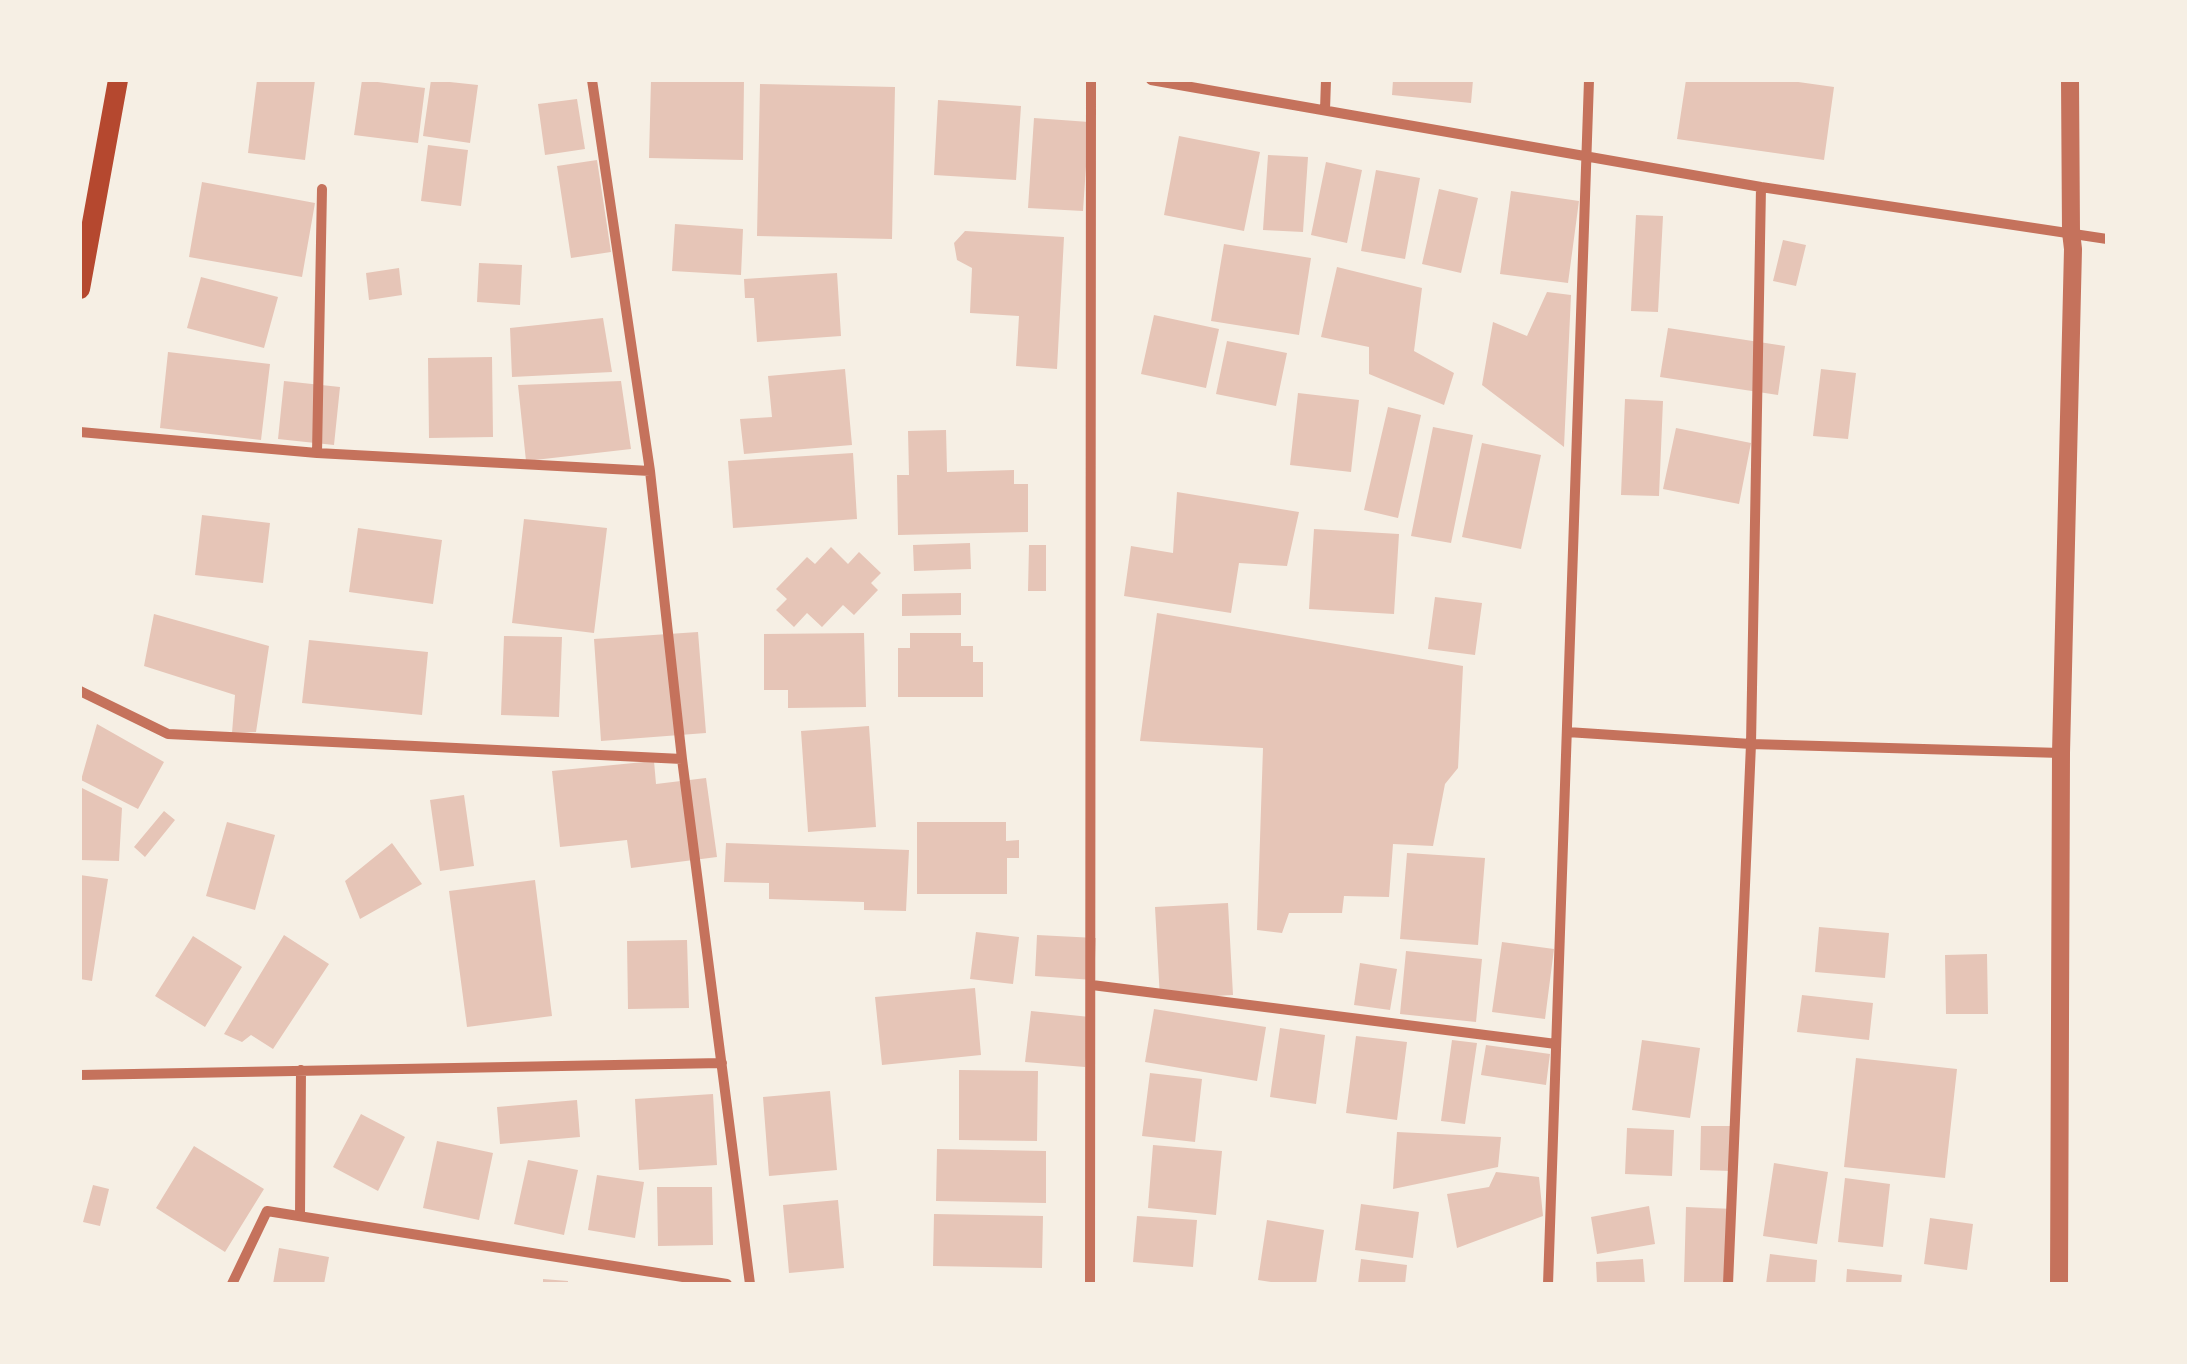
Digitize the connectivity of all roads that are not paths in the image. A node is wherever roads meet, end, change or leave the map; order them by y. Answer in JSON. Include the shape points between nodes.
{"nodes":[{"id":1,"x":118,"y":80,"type":"edge"},
{"id":2,"x":592,"y":80,"type":"edge"},
{"id":3,"x":1092,"y":80,"type":"edge"},
{"id":4,"x":1151,"y":80,"type":"edge"},
{"id":5,"x":1326,"y":80,"type":"edge"},
{"id":6,"x":1590,"y":80,"type":"edge"},
{"id":7,"x":2070,"y":80,"type":"edge"},
{"id":8,"x":1324,"y":110,"type":"junction"},
{"id":9,"x":1588,"y":156,"type":"junction"},
{"id":10,"x":1762,"y":187,"type":"junction"},
{"id":11,"x":322,"y":189,"type":"dead end"},
{"id":12,"x":2071,"y":232,"type":"junction"},
{"id":13,"x":2107,"y":239,"type":"edge"},
{"id":14,"x":80,"y":289,"type":"edge"},
{"id":15,"x":80,"y":432,"type":"edge"},
{"id":16,"x":317,"y":453,"type":"junction"},
{"id":17,"x":650,"y":472,"type":"junction"},
{"id":18,"x":80,"y":691,"type":"edge"},
{"id":19,"x":1567,"y":732,"type":"junction"},
{"id":20,"x":1752,"y":744,"type":"junction"},
{"id":21,"x":2061,"y":753,"type":"junction"},
{"id":22,"x":682,"y":759,"type":"junction"},
{"id":23,"x":1092,"y":985,"type":"junction"},
{"id":24,"x":1556,"y":1044,"type":"junction"},
{"id":25,"x":722,"y":1063,"type":"junction"},
{"id":26,"x":300,"y":1070,"type":"junction"},
{"id":27,"x":80,"y":1076,"type":"edge"},
{"id":28,"x":300,"y":1216,"type":"junction"},
{"id":29,"x":232,"y":1284,"type":"edge"},
{"id":30,"x":727,"y":1284,"type":"edge"},
{"id":31,"x":750,"y":1284,"type":"edge"},
{"id":32,"x":1090,"y":1284,"type":"edge"},
{"id":33,"x":1548,"y":1284,"type":"edge"},
{"id":34,"x":1728,"y":1284,"type":"edge"},
{"id":35,"x":2058,"y":1284,"type":"edge"}],
"edges":[{"from":1,"to":14,"type":"main road"},
{"from":2,"to":17,"type":"street"},
{"from":3,"to":23,"type":"street"},
{"from":4,"to":8,"type":"street"},
{"from":5,"to":8,"type":"street"},
{"from":6,"to":9,"type":"street"},
{"from":7,"to":12,"type":"street"},
{"from":8,"to":9,"type":"street"},
{"from":9,"to":10,"type":"street"},
{"from":9,"to":19,"type":"street"},
{"from":10,"to":12,"type":"street"},
{"from":10,"to":20,"type":"street"},
{"from":11,"to":16,"type":"street"},
{"from":12,"to":13,"type":"street"},
{"from":12,"to":21,"type":"street"},
{"from":15,"to":16,"type":"street"},
{"from":16,"to":17,"type":"street"},
{"from":17,"to":22,"type":"street"},
{"from":18,"to":22,"type":"street","via":[[168,734]]},
{"from":19,"to":20,"type":"street"},
{"from":19,"to":24,"type":"street"},
{"from":20,"to":21,"type":"street"},
{"from":20,"to":34,"type":"street"},
{"from":21,"to":35,"type":"street"},
{"from":22,"to":25,"type":"street"},
{"from":23,"to":24,"type":"street"},
{"from":23,"to":32,"type":"street"},
{"from":24,"to":33,"type":"street"},
{"from":25,"to":26,"type":"street"},
{"from":25,"to":31,"type":"street"},
{"from":26,"to":27,"type":"street"},
{"from":26,"to":28,"type":"street"},
{"from":28,"to":29,"type":"street","via":[[267,1211]]},
{"from":28,"to":30,"type":"street"}]}
